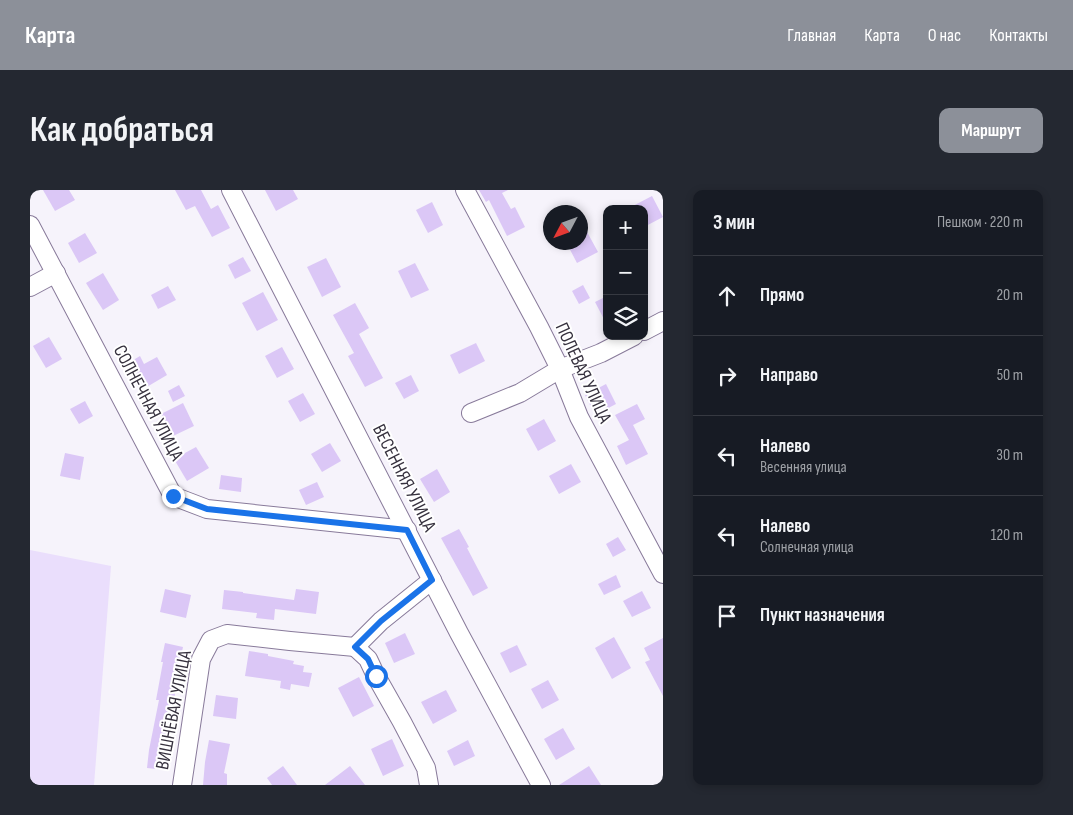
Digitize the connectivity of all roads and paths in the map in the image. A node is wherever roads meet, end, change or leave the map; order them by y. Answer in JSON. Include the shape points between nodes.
{"nodes":[{"id":1,"x":231,"y":190,"type":"edge"},
{"id":2,"x":466,"y":190,"type":"edge"},
{"id":3,"x":30,"y":225,"type":"edge"},
{"id":4,"x":56,"y":273,"type":"junction"},
{"id":5,"x":30,"y":287,"type":"edge"},
{"id":6,"x":663,"y":321,"type":"edge"},
{"id":7,"x":648,"y":329,"type":"edge"},
{"id":8,"x":626,"y":340,"type":"edge"},
{"id":9,"x":560,"y":369,"type":"junction"},
{"id":10,"x":471,"y":413,"type":"dead end"},
{"id":11,"x":407,"y":530,"type":"junction"},
{"id":12,"x":663,"y":574,"type":"edge"},
{"id":13,"x":432,"y":580,"type":"junction"},
{"id":14,"x":355,"y":647,"type":"junction"},
{"id":15,"x":182,"y":785,"type":"edge"},
{"id":16,"x":428,"y":785,"type":"edge"},
{"id":17,"x":541,"y":785,"type":"edge"}],
"edges":[{"from":1,"to":11,"type":"street","name":"ВЕСЕННЯЯ УЛИЦА"},
{"from":2,"to":9,"type":"street","name":"ПОЛЕВАЯ УЛИЦА"},
{"from":3,"to":4,"type":"street","name":"СОЛНЕЧНАЯ УЛИЦА"},
{"from":4,"to":5,"type":"street"},
{"from":4,"to":11,"type":"street","name":"СОЛНЕЧНАЯ УЛИЦА","via":[[173,496],[207,509]]},
{"from":6,"to":7,"type":"street"},
{"from":8,"to":9,"type":"street"},
{"from":9,"to":10,"type":"street","via":[[520,393]]},
{"from":9,"to":12,"type":"street","name":"ПОЛЕВАЯ УЛИЦА","via":[[579,417]]},
{"from":11,"to":13,"type":"street","name":"ВЕСЕННЯЯ УЛИЦА"},
{"from":13,"to":14,"type":"street","via":[[381,621]]},
{"from":13,"to":17,"type":"street","name":"ВЕСЕННЯЯ УЛИЦА"},
{"from":14,"to":15,"type":"street","name":"ВИШНЁВАЯ УЛИЦА","via":[[226,634],[211,640],[201,659]]},
{"from":14,"to":16,"type":"street","via":[[368,659],[402,722],[426,768]]}]}
